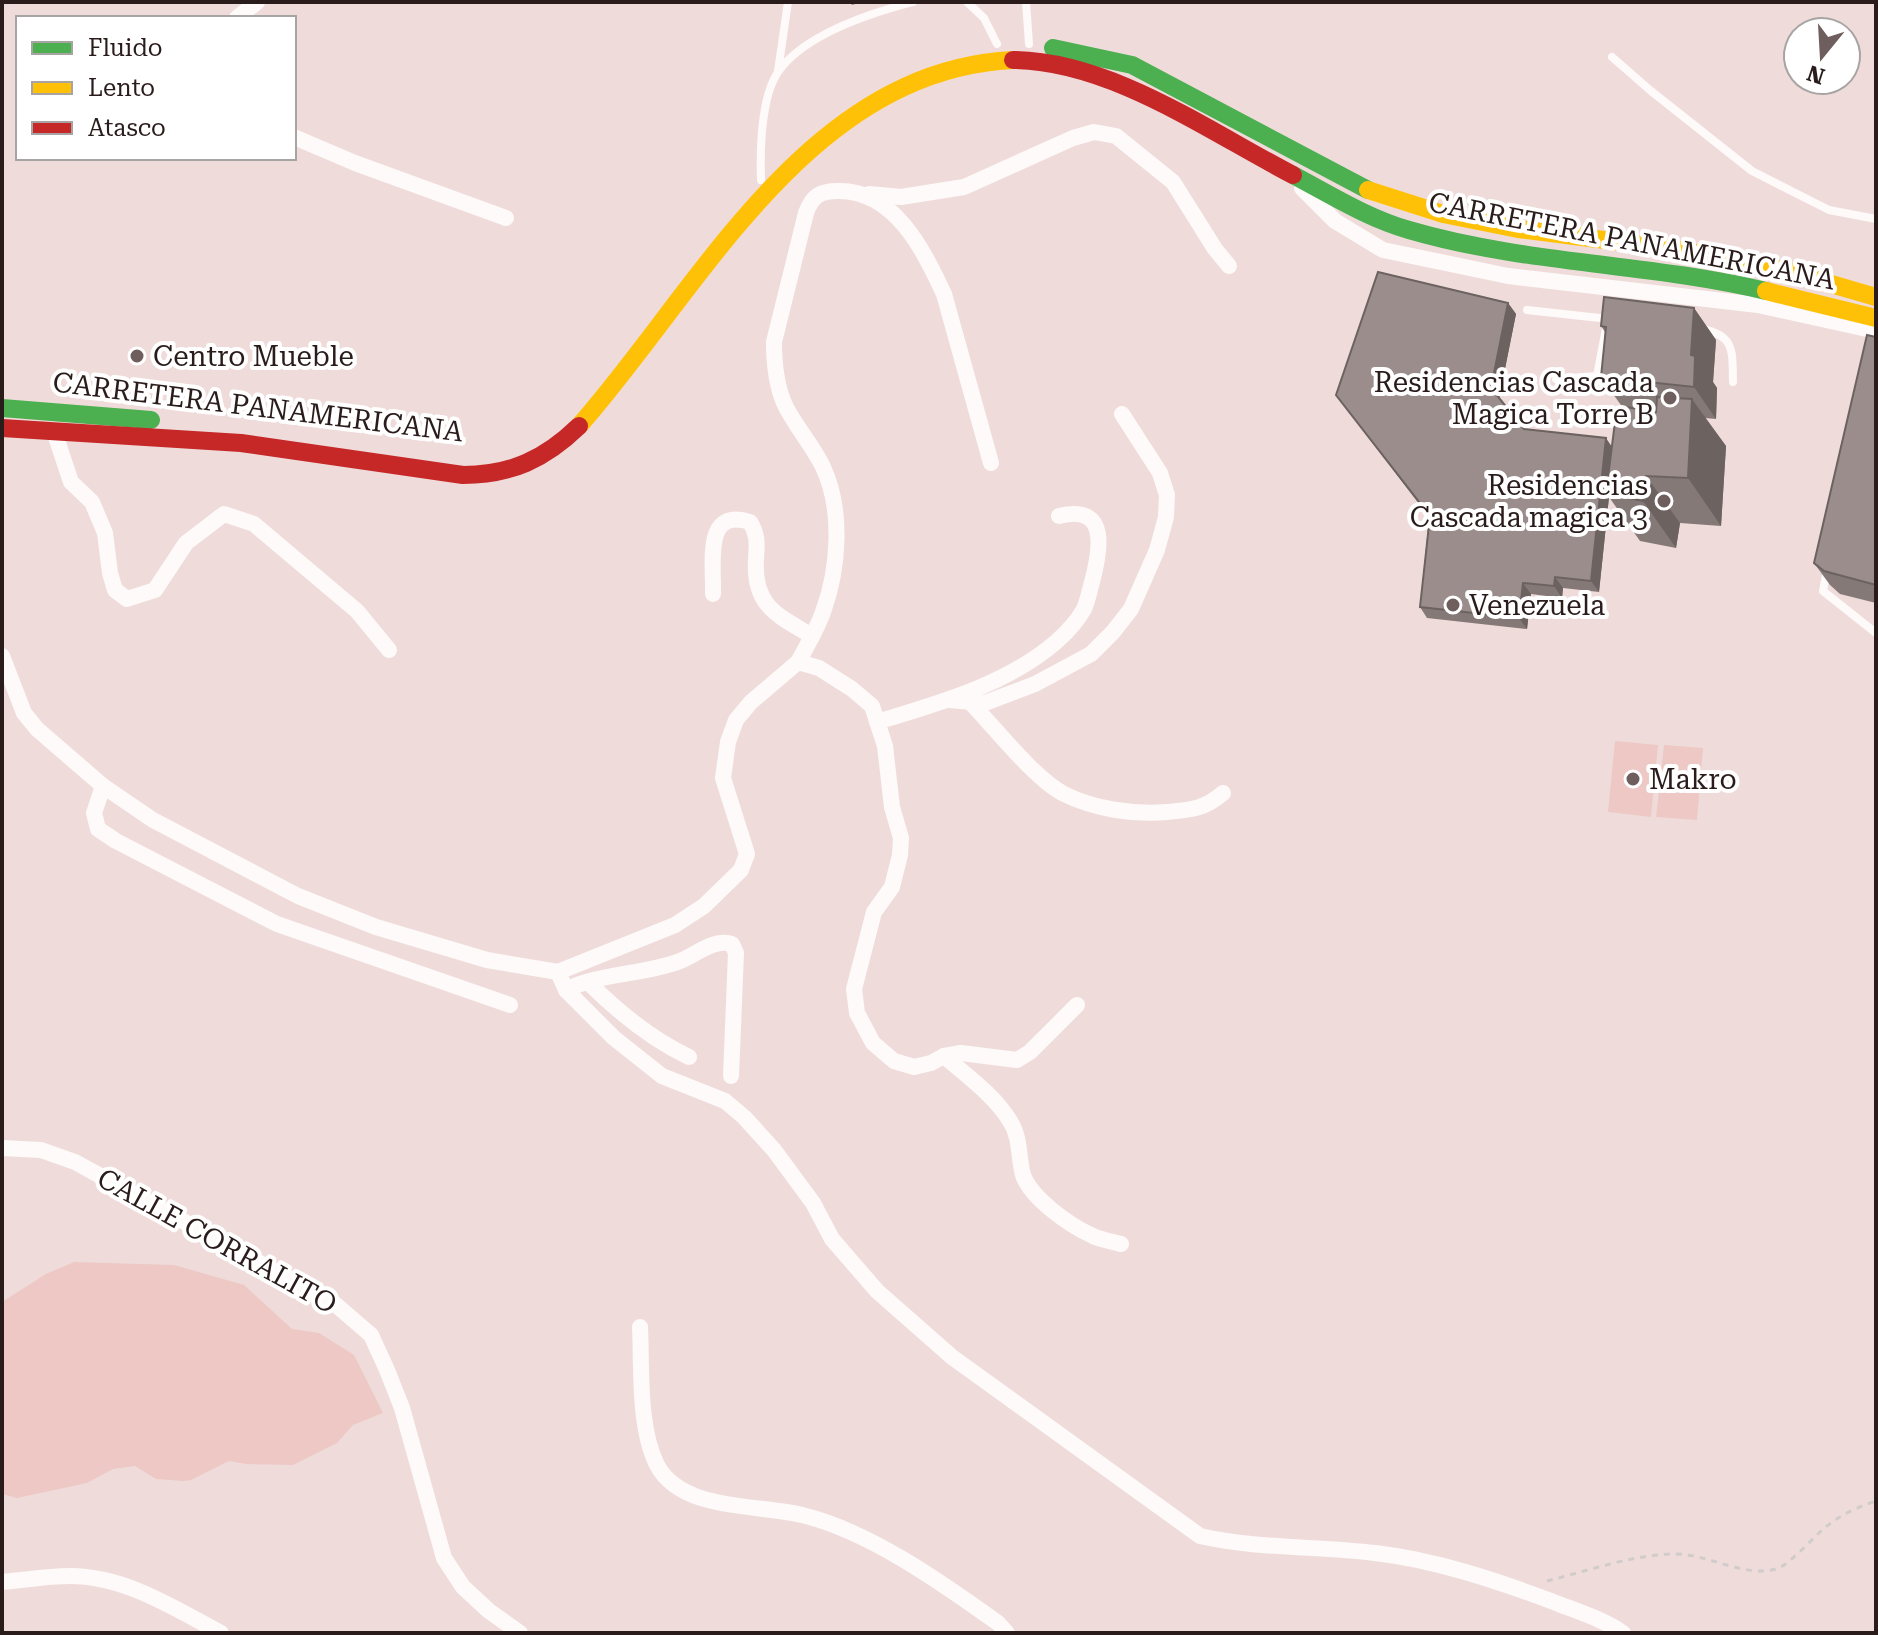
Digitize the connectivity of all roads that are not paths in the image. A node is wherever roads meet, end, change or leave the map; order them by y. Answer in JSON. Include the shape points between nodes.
{"nodes":[{"id":1,"x":257,"y":2,"type":"edge"},
{"id":2,"x":788,"y":2,"type":"edge"},
{"id":3,"x":913,"y":2,"type":"edge"},
{"id":4,"x":967,"y":2,"type":"edge"},
{"id":5,"x":1026,"y":2,"type":"edge"},
{"id":6,"x":240,"y":16,"type":"edge"},
{"id":7,"x":1029,"y":44,"type":"junction"},
{"id":8,"x":988,"y":46,"type":"joint"},
{"id":9,"x":1612,"y":57,"type":"dead end"},
{"id":10,"x":778,"y":72,"type":"junction"},
{"id":11,"x":877,"y":80,"type":"dead end"},
{"id":12,"x":296,"y":138,"type":"edge"},
{"id":13,"x":1287,"y":172,"type":"junction"},
{"id":14,"x":761,"y":180,"type":"junction"},
{"id":15,"x":863,"y":193,"type":"junction"},
{"id":16,"x":506,"y":218,"type":"dead end"},
{"id":17,"x":1876,"y":219,"type":"edge"},
{"id":18,"x":1229,"y":266,"type":"dead end"},
{"id":19,"x":1876,"y":297,"type":"edge"},
{"id":20,"x":1527,"y":310,"type":"dead end"},
{"id":21,"x":1876,"y":318,"type":"edge"},
{"id":22,"x":1607,"y":319,"type":"junction"},
{"id":23,"x":1623,"y":321,"type":"edge"},
{"id":24,"x":1685,"y":327,"type":"edge"},
{"id":25,"x":1876,"y":331,"type":"edge"},
{"id":26,"x":1556,"y":379,"type":"dead end"},
{"id":27,"x":1733,"y":382,"type":"dead end"},
{"id":28,"x":2,"y":406,"type":"edge"},
{"id":29,"x":1122,"y":414,"type":"dead end"},
{"id":30,"x":2,"y":428,"type":"edge"},
{"id":31,"x":54,"y":431,"type":"junction"},
{"id":32,"x":991,"y":463,"type":"dead end"},
{"id":33,"x":1059,"y":516,"type":"dead end"},
{"id":34,"x":1829,"y":558,"type":"edge"},
{"id":35,"x":713,"y":594,"type":"dead end"},
{"id":36,"x":1876,"y":633,"type":"edge"},
{"id":37,"x":812,"y":636,"type":"junction"},
{"id":38,"x":389,"y":650,"type":"dead end"},
{"id":39,"x":2,"y":656,"type":"edge"},
{"id":40,"x":798,"y":662,"type":"junction"},
{"id":41,"x":949,"y":700,"type":"junction"},
{"id":42,"x":971,"y":703,"type":"junction"},
{"id":43,"x":877,"y":722,"type":"junction"},
{"id":44,"x":103,"y":786,"type":"junction"},
{"id":45,"x":1223,"y":793,"type":"dead end"},
{"id":46,"x":558,"y":972,"type":"junction"},
{"id":47,"x":588,"y":982,"type":"junction"},
{"id":48,"x":566,"y":990,"type":"junction"},
{"id":49,"x":510,"y":1005,"type":"dead end"},
{"id":50,"x":1077,"y":1005,"type":"dead end"},
{"id":51,"x":944,"y":1056,"type":"junction"},
{"id":52,"x":689,"y":1057,"type":"dead end"},
{"id":53,"x":731,"y":1076,"type":"dead end"},
{"id":54,"x":2,"y":1148,"type":"edge"},
{"id":55,"x":1121,"y":1244,"type":"dead end"},
{"id":56,"x":640,"y":1327,"type":"dead end"},
{"id":57,"x":2,"y":1582,"type":"edge"},
{"id":58,"x":221,"y":1633,"type":"edge"},
{"id":59,"x":520,"y":1633,"type":"edge"},
{"id":60,"x":1007,"y":1633,"type":"edge"},
{"id":61,"x":1623,"y":1633,"type":"edge"}],
"edges":[{"from":1,"to":6,"type":"street"},
{"from":2,"to":10,"type":"lane"},
{"from":3,"to":10,"type":"lane","via":[[830,31]]},
{"from":4,"to":8,"type":"lane","via":[[984,18]]},
{"from":5,"to":7,"type":"lane"},
{"from":7,"to":8,"type":"main road","name":"CARRETERA PANAMERICANA"},
{"from":7,"to":19,"type":"main road","name":"CARRETERA PANAMERICANA","via":[[1132,65],[1375,194],[1518,229],[1675,249],[1783,270]]},
{"from":9,"to":17,"type":"lane","via":[[1752,171],[1829,210]]},
{"from":10,"to":14,"type":"lane","via":[[759,139]]},
{"from":11,"to":14,"type":"main road","name":"CARRETERA PANAMERICANA","via":[[821,119]]},
{"from":12,"to":16,"type":"street"},
{"from":13,"to":21,"type":"main road","name":"CARRETERA PANAMERICANA","via":[[1370,217],[1443,238],[1676,273]]},
{"from":13,"to":25,"type":"street","via":[[1335,221],[1383,250],[1508,276],[1758,305]]},
{"from":13,"to":31,"type":"main road","name":"CARRETERA PANAMERICANA","via":[[1125,86],[1074,68],[1012,58],[949,68],[891,90],[829,131],[744,217],[582,424],[521,468],[451,476],[268,446]]},
{"from":14,"to":28,"type":"main road","name":"CARRETERA PANAMERICANA","via":[[731,210],[571,414],[518,452],[448,462],[271,431]]},
{"from":15,"to":18,"type":"street","via":[[901,197],[964,187],[1073,138],[1094,132],[1116,136],[1173,182]]},
{"from":15,"to":32,"type":"street","via":[[898,217],[932,268]]},
{"from":15,"to":37,"type":"street","via":[[824,191],[811,200],[774,342],[784,402],[824,469],[835,506],[830,592]]},
{"from":20,"to":22,"type":"lane"},
{"from":22,"to":23,"type":"lane"},
{"from":22,"to":26,"type":"lane","via":[[1597,376]]},
{"from":24,"to":27,"type":"lane","via":[[1720,333],[1728,341]]},
{"from":29,"to":42,"type":"street","via":[[1160,473],[1167,495],[1166,517],[1142,588],[1091,654],[1035,684]]},
{"from":30,"to":31,"type":"main road","name":"CARRETERA PANAMERICANA"},
{"from":31,"to":38,"type":"street","via":[[71,482],[92,502],[105,533],[115,590],[127,599],[155,590],[186,543],[224,514],[254,524],[357,611]]},
{"from":33,"to":41,"type":"street","via":[[1075,512],[1098,528],[1099,560],[1084,609],[1057,641],[1017,670]]},
{"from":34,"to":36,"type":"lane","via":[[1823,591]]},
{"from":35,"to":37,"type":"street","via":[[716,530],[735,517],[750,522],[757,533],[755,576],[764,601],[778,618]]},
{"from":37,"to":40,"type":"street"},
{"from":39,"to":44,"type":"street","via":[[24,713]]},
{"from":40,"to":43,"type":"street","via":[[819,668],[852,689],[872,706]]},
{"from":40,"to":46,"type":"street","via":[[751,702],[736,720],[728,742],[723,778],[747,854],[741,870],[675,925]]},
{"from":41,"to":42,"type":"street"},
{"from":41,"to":43,"type":"street"},
{"from":42,"to":45,"type":"street","via":[[1064,794],[1141,814],[1210,805]]},
{"from":43,"to":51,"type":"street","via":[[901,838],[892,887],[874,912],[862,952],[854,989],[857,1013],[873,1043],[894,1061],[914,1067]]},
{"from":44,"to":46,"type":"street","via":[[153,820],[298,896],[376,927],[487,960]]},
{"from":44,"to":49,"type":"street","via":[[94,813],[98,829],[116,841],[277,924]]},
{"from":46,"to":48,"type":"street"},
{"from":47,"to":48,"type":"street"},
{"from":47,"to":52,"type":"street","via":[[643,1030]]},
{"from":47,"to":53,"type":"street","via":[[639,974],[716,943],[732,944],[736,953]]},
{"from":48,"to":61,"type":"street","via":[[662,1076],[725,1101],[744,1117],[813,1203],[832,1239],[877,1291],[952,1357],[1200,1536],[1379,1553],[1450,1567],[1607,1622]]},
{"from":50,"to":51,"type":"street","via":[[1017,1060]]},
{"from":51,"to":55,"type":"street","via":[[1011,1123],[1027,1186],[1092,1236]]},
{"from":54,"to":59,"type":"street","name":"CALLE CORRALITO","via":[[41,1150],[75,1162],[324,1297],[371,1335],[402,1408],[444,1558],[463,1587]]},
{"from":56,"to":60,"type":"street","via":[[644,1421],[658,1466],[677,1487],[697,1497],[802,1514],[851,1533],[932,1575]]},
{"from":57,"to":58,"type":"street","via":[[72,1576],[114,1581]]}]}
